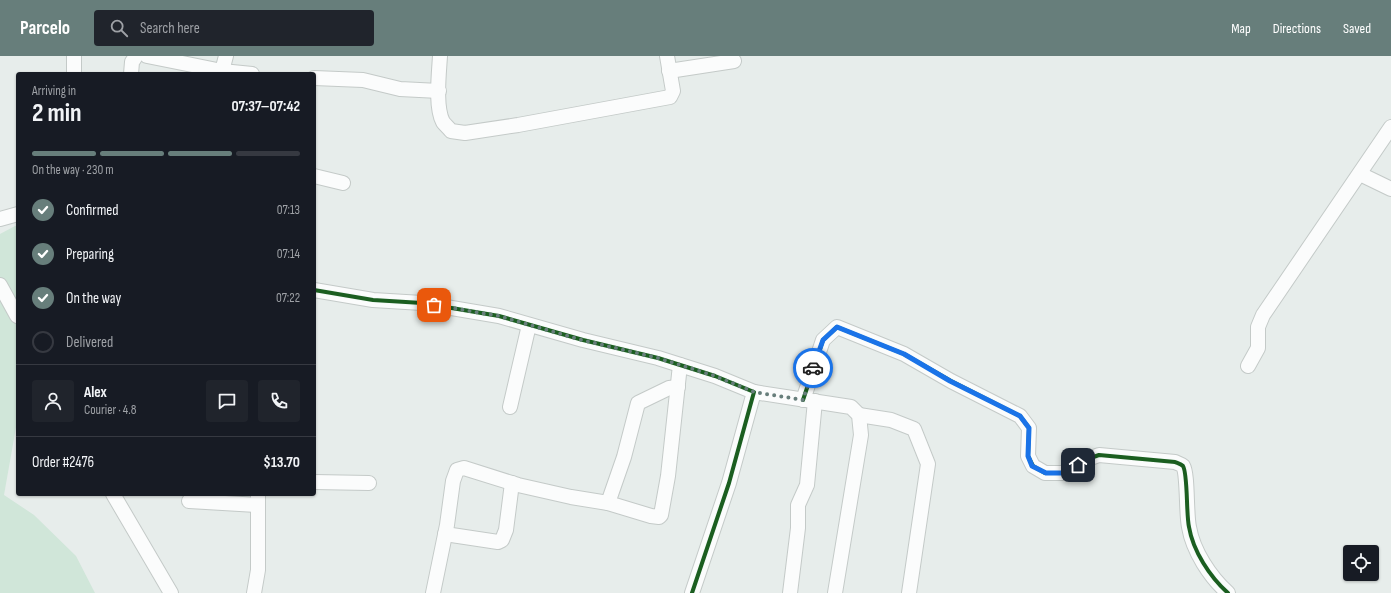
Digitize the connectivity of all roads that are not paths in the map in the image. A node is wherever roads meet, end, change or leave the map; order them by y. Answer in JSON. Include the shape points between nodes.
{"nodes":[{"id":1,"x":74,"y":56,"type":"edge"},
{"id":2,"x":136,"y":56,"type":"edge"},
{"id":3,"x":147,"y":56,"type":"edge"},
{"id":4,"x":226,"y":56,"type":"edge"},
{"id":5,"x":440,"y":56,"type":"edge"},
{"id":6,"x":667,"y":56,"type":"edge"},
{"id":7,"x":734,"y":61,"type":"dead end"},
{"id":8,"x":222,"y":71,"type":"junction"},
{"id":9,"x":670,"y":71,"type":"junction"},
{"id":10,"x":74,"y":72,"type":"edge"},
{"id":11,"x":131,"y":72,"type":"edge"},
{"id":12,"x":232,"y":72,"type":"edge"},
{"id":13,"x":316,"y":78,"type":"edge"},
{"id":14,"x":439,"y":91,"type":"junction"},
{"id":15,"x":1391,"y":127,"type":"edge"},
{"id":16,"x":1360,"y":174,"type":"junction"},
{"id":17,"x":316,"y":176,"type":"edge"},
{"id":18,"x":342,"y":183,"type":"dead end"},
{"id":19,"x":1391,"y":190,"type":"edge"},
{"id":20,"x":16,"y":215,"type":"edge"},
{"id":21,"x":0,"y":219,"type":"edge"},
{"id":22,"x":0,"y":284,"type":"edge"},
{"id":23,"x":316,"y":290,"type":"edge"},
{"id":24,"x":16,"y":314,"type":"edge"},
{"id":25,"x":528,"y":325,"type":"junction"},
{"id":26,"x":680,"y":365,"type":"junction"},
{"id":27,"x":1248,"y":366,"type":"dead end"},
{"id":28,"x":678,"y":387,"type":"junction"},
{"id":29,"x":754,"y":392,"type":"junction"},
{"id":30,"x":809,"y":400,"type":"junction"},
{"id":31,"x":510,"y":407,"type":"dead end"},
{"id":32,"x":859,"y":415,"type":"junction"},
{"id":33,"x":316,"y":482,"type":"edge"},
{"id":34,"x":369,"y":483,"type":"dead end"},
{"id":35,"x":512,"y":483,"type":"junction"},
{"id":36,"x":114,"y":496,"type":"edge"},
{"id":37,"x":258,"y":500,"type":"edge"},
{"id":38,"x":189,"y":501,"type":"dead end"},
{"id":39,"x":608,"y":503,"type":"junction"},
{"id":40,"x":445,"y":534,"type":"junction"},
{"id":41,"x":171,"y":593,"type":"edge"},
{"id":42,"x":254,"y":593,"type":"edge"},
{"id":43,"x":433,"y":593,"type":"edge"},
{"id":44,"x":692,"y":593,"type":"edge"},
{"id":45,"x":790,"y":593,"type":"edge"},
{"id":46,"x":835,"y":593,"type":"edge"},
{"id":47,"x":909,"y":593,"type":"edge"},
{"id":48,"x":1228,"y":593,"type":"edge"}],
"edges":[{"from":1,"to":10,"type":"street"},
{"from":2,"to":11,"type":"street","via":[[132,62]]},
{"from":3,"to":8,"type":"street"},
{"from":4,"to":8,"type":"street"},
{"from":5,"to":14,"type":"street"},
{"from":6,"to":9,"type":"street"},
{"from":7,"to":9,"type":"street"},
{"from":8,"to":12,"type":"street"},
{"from":9,"to":14,"type":"street","via":[[670,96],[465,133],[451,131],[443,122]]},
{"from":13,"to":14,"type":"street","via":[[363,80],[400,89]]},
{"from":15,"to":16,"type":"street"},
{"from":16,"to":19,"type":"street"},
{"from":16,"to":27,"type":"street","via":[[1263,315],[1258,327],[1258,348]]},
{"from":17,"to":18,"type":"street"},
{"from":20,"to":21,"type":"street"},
{"from":22,"to":24,"type":"street"},
{"from":23,"to":25,"type":"street","via":[[373,300],[422,303],[499,316]]},
{"from":25,"to":26,"type":"street"},
{"from":25,"to":31,"type":"street"},
{"from":26,"to":28,"type":"street"},
{"from":26,"to":29,"type":"street"},
{"from":28,"to":39,"type":"street","via":[[669,388],[638,403],[624,457]]},
{"from":28,"to":39,"type":"street","via":[[661,515],[651,516]]},
{"from":29,"to":30,"type":"street"},
{"from":29,"to":44,"type":"street","via":[[729,483]]},
{"from":30,"to":32,"type":"street","via":[[851,407]]},
{"from":30,"to":45,"type":"street","via":[[807,485],[798,505],[798,528]]},
{"from":30,"to":48,"type":"street","via":[[823,340],[837,327],[904,354],[950,381],[1020,416],[1029,428],[1028,456],[1032,466],[1046,473],[1062,473],[1099,455],[1180,464],[1185,473],[1186,510],[1194,545],[1201,559]]},
{"from":32,"to":46,"type":"street","via":[[861,435]]},
{"from":32,"to":47,"type":"street","via":[[891,420],[914,429],[928,464]]},
{"from":33,"to":34,"type":"street"},
{"from":35,"to":39,"type":"street"},
{"from":35,"to":40,"type":"street","via":[[506,530],[502,540],[498,542]]},
{"from":35,"to":40,"type":"street","via":[[464,468],[457,470],[451,488]]},
{"from":36,"to":41,"type":"street"},
{"from":37,"to":38,"type":"street"},
{"from":37,"to":42,"type":"street","via":[[258,570]]},
{"from":40,"to":43,"type":"street"}]}
